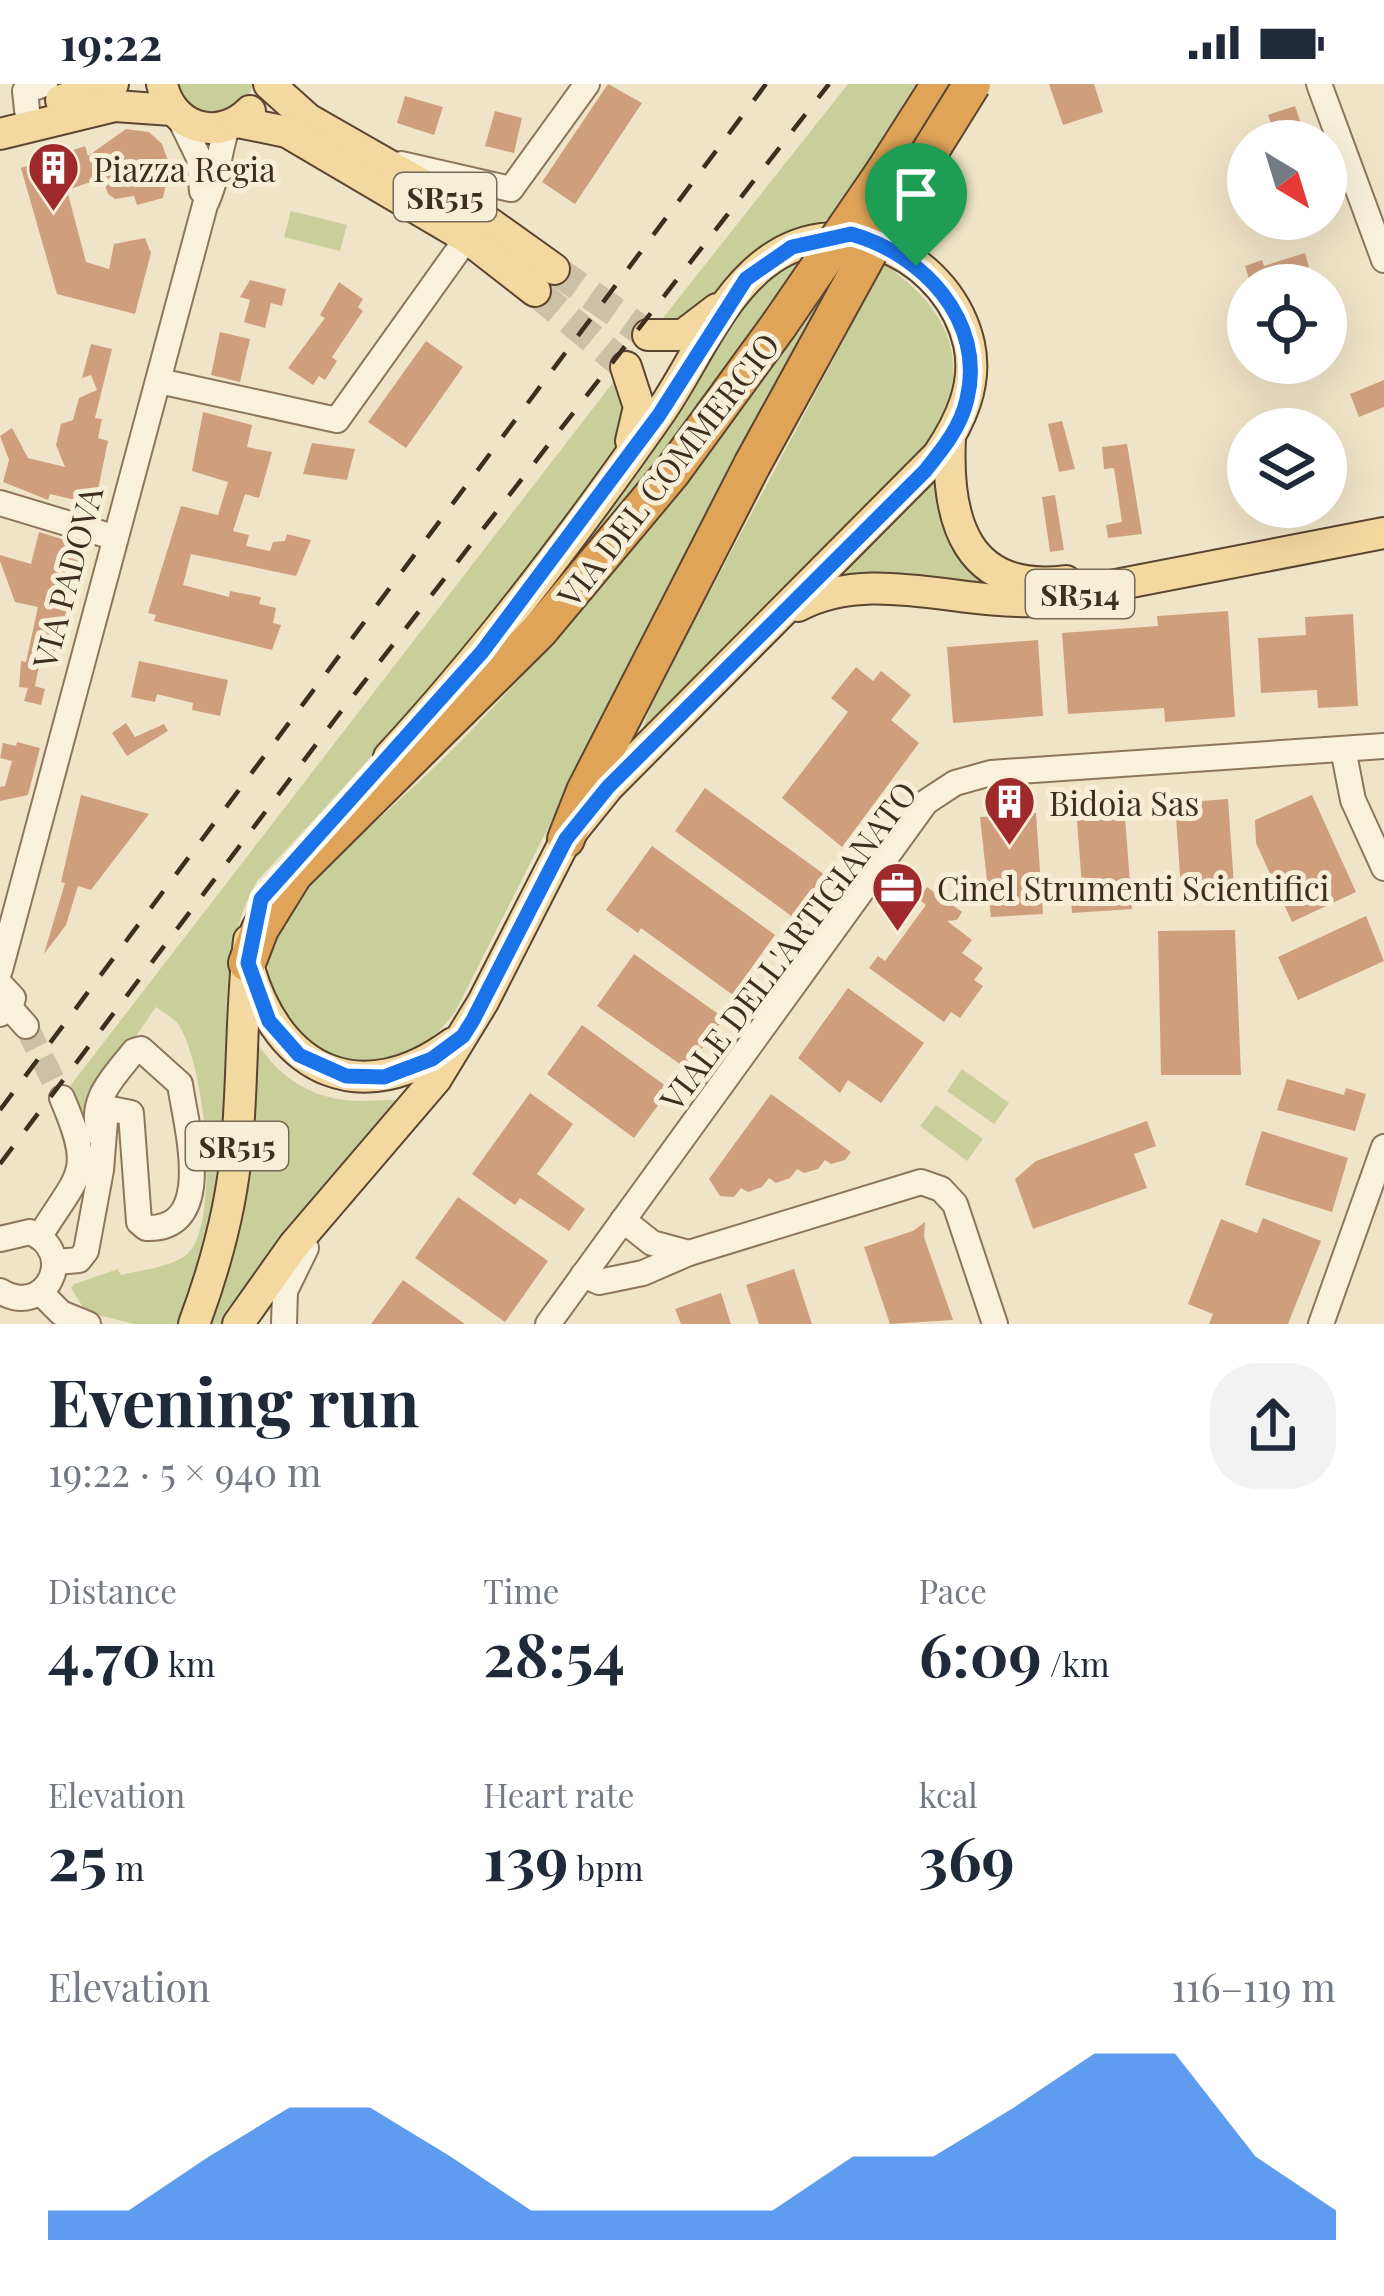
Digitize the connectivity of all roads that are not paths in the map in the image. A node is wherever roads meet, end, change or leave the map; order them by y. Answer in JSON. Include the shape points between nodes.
{"nodes":[{"id":1,"x":113,"y":84,"type":"edge"},
{"id":2,"x":266,"y":84,"type":"edge"},
{"id":3,"x":586,"y":84,"type":"edge"},
{"id":4,"x":940,"y":84,"type":"edge"},
{"id":5,"x":972,"y":84,"type":"edge"},
{"id":6,"x":1319,"y":84,"type":"edge"},
{"id":7,"x":24,"y":104,"type":"edge"},
{"id":8,"x":171,"y":104,"type":"edge"},
{"id":9,"x":232,"y":124,"type":"junction"},
{"id":10,"x":0,"y":134,"type":"edge"},
{"id":11,"x":393,"y":165,"type":"junction"},
{"id":12,"x":206,"y":205,"type":"junction"},
{"id":13,"x":467,"y":238,"type":"junction"},
{"id":14,"x":1384,"y":260,"type":"edge"},
{"id":15,"x":746,"y":279,"type":"junction"},
{"id":16,"x":648,"y":335,"type":"dead end"},
{"id":17,"x":626,"y":368,"type":"tunnel mouth"},
{"id":18,"x":159,"y":381,"type":"junction"},
{"id":19,"x":950,"y":438,"type":"junction"},
{"id":20,"x":620,"y":464,"type":"junction"},
{"id":21,"x":0,"y":503,"type":"edge"},
{"id":22,"x":1384,"y":518,"type":"edge"},
{"id":23,"x":1384,"y":533,"type":"edge"},
{"id":24,"x":113,"y":537,"type":"junction"},
{"id":25,"x":777,"y":617,"type":"junction"},
{"id":26,"x":1384,"y":746,"type":"edge"},
{"id":27,"x":1343,"y":749,"type":"junction"},
{"id":28,"x":566,"y":839,"type":"junction"},
{"id":29,"x":1384,"y":868,"type":"edge"},
{"id":30,"x":248,"y":963,"type":"junction"},
{"id":31,"x":0,"y":970,"type":"edge"},
{"id":32,"x":0,"y":984,"type":"edge"},
{"id":33,"x":12,"y":1016,"type":"tunnel mouth"},
{"id":34,"x":463,"y":1036,"type":"junction"},
{"id":35,"x":62,"y":1098,"type":"tunnel mouth"},
{"id":36,"x":100,"y":1135,"type":"junction"},
{"id":37,"x":1384,"y":1147,"type":"edge"},
{"id":38,"x":344,"y":1184,"type":"junction"},
{"id":39,"x":623,"y":1220,"type":"junction"},
{"id":40,"x":40,"y":1236,"type":"junction"},
{"id":41,"x":0,"y":1238,"type":"edge"},
{"id":42,"x":689,"y":1253,"type":"junction"},
{"id":43,"x":56,"y":1262,"type":"junction"},
{"id":44,"x":583,"y":1275,"type":"junction"},
{"id":45,"x":0,"y":1292,"type":"edge"},
{"id":46,"x":41,"y":1293,"type":"junction"},
{"id":47,"x":88,"y":1324,"type":"edge"},
{"id":48,"x":194,"y":1324,"type":"edge"},
{"id":49,"x":238,"y":1324,"type":"edge"},
{"id":50,"x":284,"y":1324,"type":"edge"},
{"id":51,"x":548,"y":1324,"type":"edge"},
{"id":52,"x":995,"y":1324,"type":"edge"},
{"id":53,"x":1321,"y":1324,"type":"edge"}],
"edges":[{"from":1,"to":7,"type":"main road"},
{"from":2,"to":9,"type":"main road","name":"VIA PADOVA"},
{"from":2,"to":11,"type":"main road","number":"SR515","via":[[308,119]]},
{"from":3,"to":11,"type":"street","via":[[511,189]]},
{"from":4,"to":30,"type":"highway","name":"VIA DEL COMMERCIO","bridge":true,"via":[[634,520],[540,630],[294,874]]},
{"from":5,"to":28,"type":"highway","name":"VIA DEL COMMERCIO","bridge":true,"via":[[752,464]]},
{"from":6,"to":14,"type":"street"},
{"from":8,"to":9,"type":"main road","via":[[202,128]]},
{"from":8,"to":10,"type":"main road","via":[[115,106]]},
{"from":8,"to":12,"type":"street","name":"VIA PADOVA","via":[[199,158]]},
{"from":9,"to":12,"type":"street","name":"VIA PADOVA"},
{"from":9,"to":13,"type":"main road","number":"SR515","via":[[286,132]]},
{"from":11,"to":13,"type":"main road","number":"SR515","via":[[544,280]]},
{"from":12,"to":18,"type":"street","name":"VIA PADOVA"},
{"from":13,"to":18,"type":"street","via":[[337,420]]},
{"from":15,"to":16,"type":"main road","number":"SR515","via":[[683,335]]},
{"from":15,"to":19,"type":"main road","name":"VIA DEL COMMERCIO","number":"SR515","via":[[792,247],[840,235],[872,240],[916,266],[945,296],[969,344],[968,399]]},
{"from":15,"to":20,"type":"main road","name":"VIA DEL COMMERCIO","number":"SR515"},
{"from":17,"to":20,"type":"main road","number":"SR515","via":[[639,407]]},
{"from":18,"to":24,"type":"street","name":"VIA PADOVA"},
{"from":19,"to":22,"type":"main road","number":"SR514","via":[[951,509],[962,535],[988,564],[1043,584]]},
{"from":19,"to":25,"type":"main road","name":"VIA DEL COMMERCIO","number":"SR515"},
{"from":20,"to":30,"type":"main road","name":"VIA DEL COMMERCIO","number":"SR515","via":[[482,652],[261,899]]},
{"from":21,"to":24,"type":"street"},
{"from":23,"to":25,"type":"main road","number":"SR514","via":[[1050,599],[862,588]]},
{"from":24,"to":31,"type":"street","name":"VIA PADOVA"},
{"from":25,"to":28,"type":"main road","name":"VIA DEL COMMERCIO","number":"SR515"},
{"from":26,"to":27,"type":"street","name":"VIALE DELL'ARTIGIANATO"},
{"from":27,"to":29,"type":"street","via":[[1353,800]]},
{"from":27,"to":39,"type":"street","name":"VIALE DELL'ARTIGIANATO","via":[[991,773],[955,783],[926,802]]},
{"from":28,"to":34,"type":"main road","name":"VIA DEL COMMERCIO","number":"SR515"},
{"from":30,"to":34,"type":"main road","name":"VIA DEL COMMERCIO","via":[[278,1034],[328,1071],[397,1074]]},
{"from":30,"to":48,"type":"main road","name":"VIA DEL COMMERCIO","number":"SR515","via":[[228,1209]]},
{"from":32,"to":33,"type":"street","via":[[11,992]]},
{"from":34,"to":38,"type":"main road","name":"VIA DEL COMMERCIO","number":"SR515"},
{"from":35,"to":40,"type":"street","via":[[82,1160]]},
{"from":36,"to":36,"type":"street","via":[[106,1108],[127,1109],[139,1222],[152,1229],[182,1218],[191,1174],[174,1075],[136,1049],[99,1098]]},
{"from":36,"to":43,"type":"street","via":[[86,1251],[80,1260]]},
{"from":37,"to":53,"type":"street"},
{"from":38,"to":49,"type":"main road","name":"VIA DEL COMMERCIO","number":"SR515"},
{"from":38,"to":50,"type":"street","via":[[293,1269]]},
{"from":39,"to":42,"type":"street","via":[[652,1243]]},
{"from":39,"to":44,"type":"street","name":"VIALE DELL'ARTIGIANATO"},
{"from":40,"to":41,"type":"street","via":[[19,1231]]},
{"from":40,"to":43,"type":"street"},
{"from":42,"to":44,"type":"street","via":[[613,1281]]},
{"from":42,"to":52,"type":"street","via":[[895,1187],[930,1184],[955,1204]]},
{"from":43,"to":46,"type":"street"},
{"from":44,"to":51,"type":"street","name":"VIALE DELL'ARTIGIANATO"},
{"from":45,"to":46,"type":"street","via":[[19,1299]]},
{"from":46,"to":47,"type":"street"}]}
